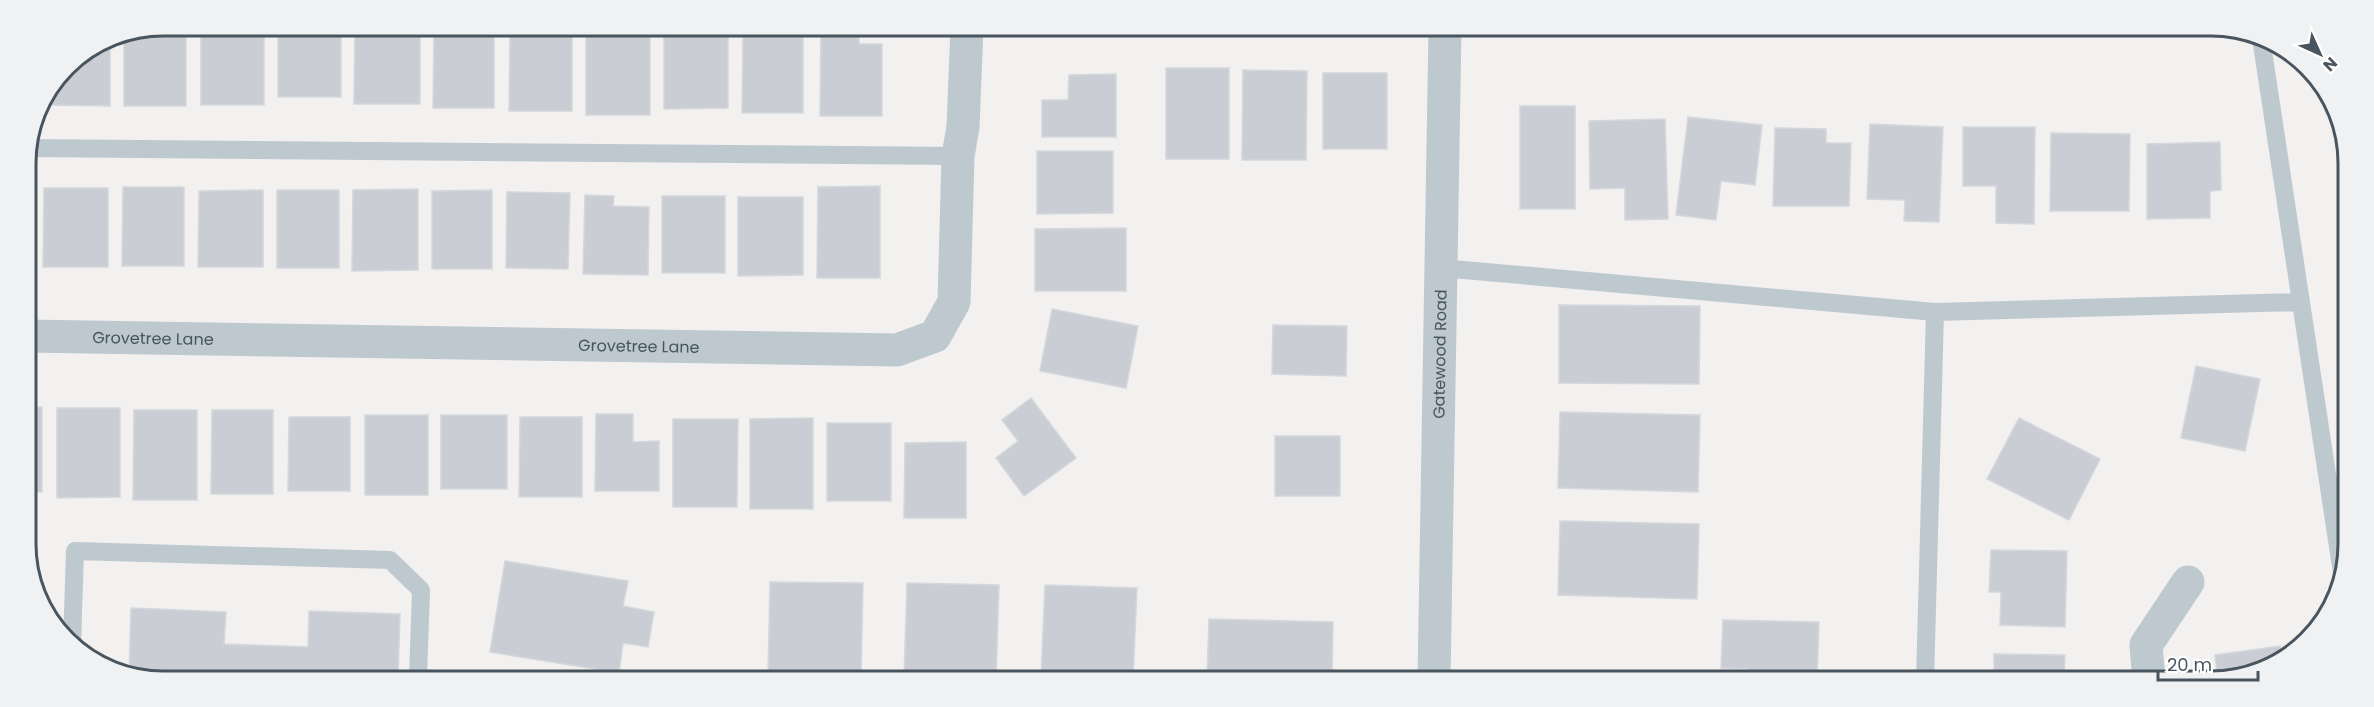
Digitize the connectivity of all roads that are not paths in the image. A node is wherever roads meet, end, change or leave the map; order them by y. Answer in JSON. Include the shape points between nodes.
{"nodes":[{"id":1,"x":967,"y":36,"type":"edge"},
{"id":2,"x":1445,"y":36,"type":"edge"},
{"id":3,"x":2262,"y":47,"type":"edge"},
{"id":4,"x":37,"y":148,"type":"edge"},
{"id":5,"x":958,"y":156,"type":"junction"},
{"id":6,"x":1441,"y":268,"type":"junction"},
{"id":7,"x":2301,"y":302,"type":"junction"},
{"id":8,"x":1935,"y":312,"type":"junction"},
{"id":9,"x":36,"y":336,"type":"edge"},
{"id":10,"x":2338,"y":546,"type":"edge"},
{"id":11,"x":2188,"y":582,"type":"dead end"},
{"id":12,"x":72,"y":633,"type":"edge"},
{"id":13,"x":418,"y":671,"type":"edge"},
{"id":14,"x":1434,"y":671,"type":"edge"},
{"id":15,"x":1925,"y":671,"type":"edge"},
{"id":16,"x":2148,"y":671,"type":"edge"}],
"edges":[{"from":1,"to":5,"type":"street","name":"Grovetree Lane"},
{"from":2,"to":6,"type":"street","name":"Gatewood Road"},
{"from":3,"to":7,"type":"lane"},
{"from":4,"to":5,"type":"lane"},
{"from":5,"to":9,"type":"street","name":"Grovetree Lane","via":[[954,302],[935,336],[897,351]]},
{"from":6,"to":8,"type":"lane"},
{"from":6,"to":14,"type":"street","name":"Gatewood Road"},
{"from":7,"to":8,"type":"lane"},
{"from":7,"to":10,"type":"lane"},
{"from":8,"to":15,"type":"lane"},
{"from":11,"to":16,"type":"street","via":[[2146,645]]},
{"from":12,"to":13,"type":"lane","via":[[75,551],[390,560],[420,590]]}]}
